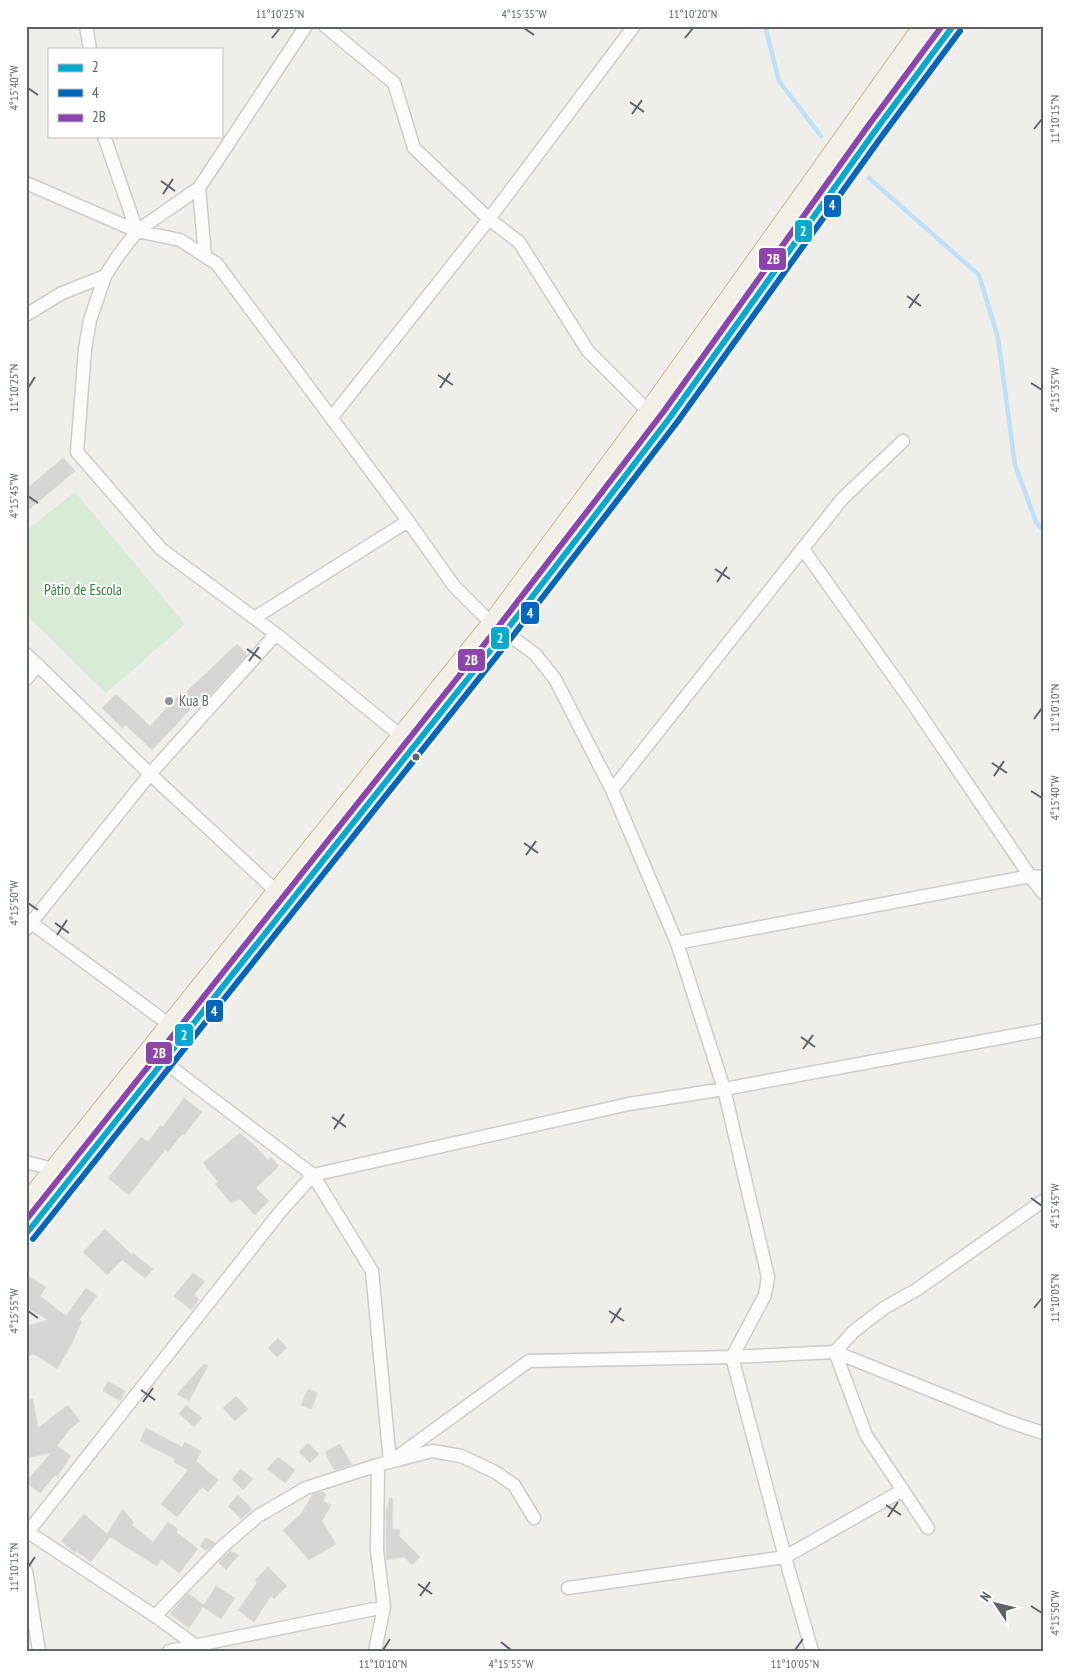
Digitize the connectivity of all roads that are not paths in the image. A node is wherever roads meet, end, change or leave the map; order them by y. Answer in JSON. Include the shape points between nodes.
{"nodes":[{"id":1,"x":86,"y":26,"type":"edge"},
{"id":2,"x":306,"y":26,"type":"edge"},
{"id":3,"x":325,"y":26,"type":"edge"},
{"id":4,"x":634,"y":26,"type":"edge"},
{"id":5,"x":924,"y":26,"type":"edge"},
{"id":6,"x":953,"y":26,"type":"edge"},
{"id":7,"x":90,"y":48,"type":"edge"},
{"id":8,"x":105,"y":138,"type":"edge"},
{"id":9,"x":26,"y":182,"type":"edge"},
{"id":10,"x":199,"y":188,"type":"junction"},
{"id":11,"x":489,"y":219,"type":"junction"},
{"id":12,"x":137,"y":231,"type":"junction"},
{"id":13,"x":205,"y":256,"type":"junction"},
{"id":14,"x":105,"y":276,"type":"junction"},
{"id":15,"x":26,"y":315,"type":"edge"},
{"id":16,"x":649,"y":412,"type":"junction"},
{"id":17,"x":332,"y":417,"type":"junction"},
{"id":18,"x":903,"y":441,"type":"dead end"},
{"id":19,"x":408,"y":521,"type":"junction"},
{"id":20,"x":803,"y":548,"type":"junction"},
{"id":21,"x":254,"y":618,"type":"junction"},
{"id":22,"x":498,"y":628,"type":"junction"},
{"id":23,"x":276,"y":634,"type":"junction"},
{"id":24,"x":26,"y":654,"type":"edge"},
{"id":25,"x":38,"y":665,"type":"junction"},
{"id":26,"x":26,"y":679,"type":"edge"},
{"id":27,"x":439,"y":702,"type":"junction"},
{"id":28,"x":402,"y":736,"type":"junction"},
{"id":29,"x":150,"y":774,"type":"junction"},
{"id":30,"x":612,"y":790,"type":"junction"},
{"id":31,"x":1037,"y":876,"type":"edge"},
{"id":32,"x":277,"y":892,"type":"junction"},
{"id":33,"x":1043,"y":892,"type":"edge"},
{"id":34,"x":28,"y":924,"type":"edge"},
{"id":35,"x":677,"y":942,"type":"junction"},
{"id":36,"x":170,"y":1025,"type":"junction"},
{"id":37,"x":1043,"y":1030,"type":"edge"},
{"id":38,"x":163,"y":1061,"type":"junction"},
{"id":39,"x":724,"y":1089,"type":"junction"},
{"id":40,"x":26,"y":1162,"type":"edge"},
{"id":41,"x":63,"y":1172,"type":"junction"},
{"id":42,"x":313,"y":1175,"type":"junction"},
{"id":43,"x":1043,"y":1201,"type":"edge"},
{"id":44,"x":26,"y":1204,"type":"edge"},
{"id":45,"x":26,"y":1234,"type":"edge"},
{"id":46,"x":835,"y":1352,"type":"junction"},
{"id":47,"x":732,"y":1357,"type":"junction"},
{"id":48,"x":1043,"y":1433,"type":"edge"},
{"id":49,"x":384,"y":1463,"type":"junction"},
{"id":50,"x":903,"y":1490,"type":"junction"},
{"id":51,"x":534,"y":1518,"type":"dead end"},
{"id":52,"x":928,"y":1528,"type":"dead end"},
{"id":53,"x":27,"y":1532,"type":"edge"},
{"id":54,"x":785,"y":1557,"type":"junction"},
{"id":55,"x":26,"y":1571,"type":"edge"},
{"id":56,"x":568,"y":1588,"type":"dead end"},
{"id":57,"x":384,"y":1608,"type":"junction"},
{"id":58,"x":155,"y":1616,"type":"junction"},
{"id":59,"x":199,"y":1648,"type":"edge"},
{"id":60,"x":39,"y":1651,"type":"edge"},
{"id":61,"x":169,"y":1651,"type":"edge"},
{"id":62,"x":375,"y":1651,"type":"edge"},
{"id":63,"x":812,"y":1651,"type":"edge"}],
"edges":[{"from":1,"to":7,"type":"street"},
{"from":2,"to":10,"type":"street"},
{"from":3,"to":11,"type":"street","via":[[394,82],[414,148]]},
{"from":4,"to":11,"type":"street"},
{"from":5,"to":16,"type":"highway"},
{"from":6,"to":22,"type":"highway","via":[[671,416]]},
{"from":8,"to":12,"type":"street"},
{"from":9,"to":12,"type":"street"},
{"from":10,"to":12,"type":"street"},
{"from":10,"to":13,"type":"street"},
{"from":11,"to":16,"type":"street","via":[[519,242],[588,351]]},
{"from":11,"to":17,"type":"street"},
{"from":12,"to":13,"type":"street","via":[[180,240]]},
{"from":12,"to":14,"type":"street"},
{"from":13,"to":17,"type":"street","via":[[218,264]]},
{"from":14,"to":15,"type":"street","via":[[62,293]]},
{"from":14,"to":21,"type":"street","via":[[90,320],[85,349],[77,452],[161,549]]},
{"from":16,"to":22,"type":"highway"},
{"from":17,"to":19,"type":"street"},
{"from":18,"to":20,"type":"street","via":[[842,499]]},
{"from":19,"to":21,"type":"street"},
{"from":19,"to":22,"type":"street","via":[[454,586]]},
{"from":20,"to":30,"type":"street"},
{"from":20,"to":31,"type":"street"},
{"from":21,"to":23,"type":"street"},
{"from":22,"to":27,"type":"highway"},
{"from":22,"to":30,"type":"street","via":[[535,654],[555,679]]},
{"from":23,"to":28,"type":"street"},
{"from":23,"to":29,"type":"street"},
{"from":24,"to":25,"type":"street"},
{"from":25,"to":26,"type":"street"},
{"from":25,"to":29,"type":"street"},
{"from":27,"to":28,"type":"highway"},
{"from":27,"to":38,"type":"highway"},
{"from":28,"to":32,"type":"highway"},
{"from":29,"to":32,"type":"street"},
{"from":29,"to":34,"type":"street"},
{"from":30,"to":35,"type":"street"},
{"from":31,"to":33,"type":"street"},
{"from":31,"to":35,"type":"street"},
{"from":32,"to":36,"type":"highway"},
{"from":34,"to":36,"type":"street"},
{"from":35,"to":39,"type":"street"},
{"from":36,"to":41,"type":"highway"},
{"from":37,"to":39,"type":"street"},
{"from":38,"to":41,"type":"highway"},
{"from":38,"to":42,"type":"street"},
{"from":39,"to":42,"type":"street","via":[[629,1104]]},
{"from":39,"to":47,"type":"street","via":[[768,1277],[765,1296]]},
{"from":40,"to":41,"type":"street"},
{"from":41,"to":44,"type":"highway"},
{"from":41,"to":45,"type":"highway"},
{"from":42,"to":49,"type":"street","via":[[372,1270]]},
{"from":42,"to":53,"type":"street","via":[[280,1212]]},
{"from":43,"to":46,"type":"street","via":[[916,1290],[884,1308],[853,1332]]},
{"from":46,"to":47,"type":"street"},
{"from":46,"to":48,"type":"street"},
{"from":46,"to":50,"type":"street","via":[[866,1435]]},
{"from":47,"to":49,"type":"street","via":[[529,1361]]},
{"from":47,"to":54,"type":"street"},
{"from":49,"to":51,"type":"street","via":[[432,1452],[461,1456],[514,1485]]},
{"from":49,"to":57,"type":"street","via":[[377,1550]]},
{"from":49,"to":58,"type":"street","via":[[306,1488],[258,1516],[222,1547]]},
{"from":50,"to":52,"type":"street"},
{"from":50,"to":54,"type":"street"},
{"from":53,"to":58,"type":"street"},
{"from":54,"to":56,"type":"street"},
{"from":54,"to":63,"type":"street"},
{"from":55,"to":60,"type":"street"},
{"from":57,"to":59,"type":"street"},
{"from":57,"to":62,"type":"street"},
{"from":58,"to":59,"type":"street"},
{"from":59,"to":61,"type":"street"}]}
